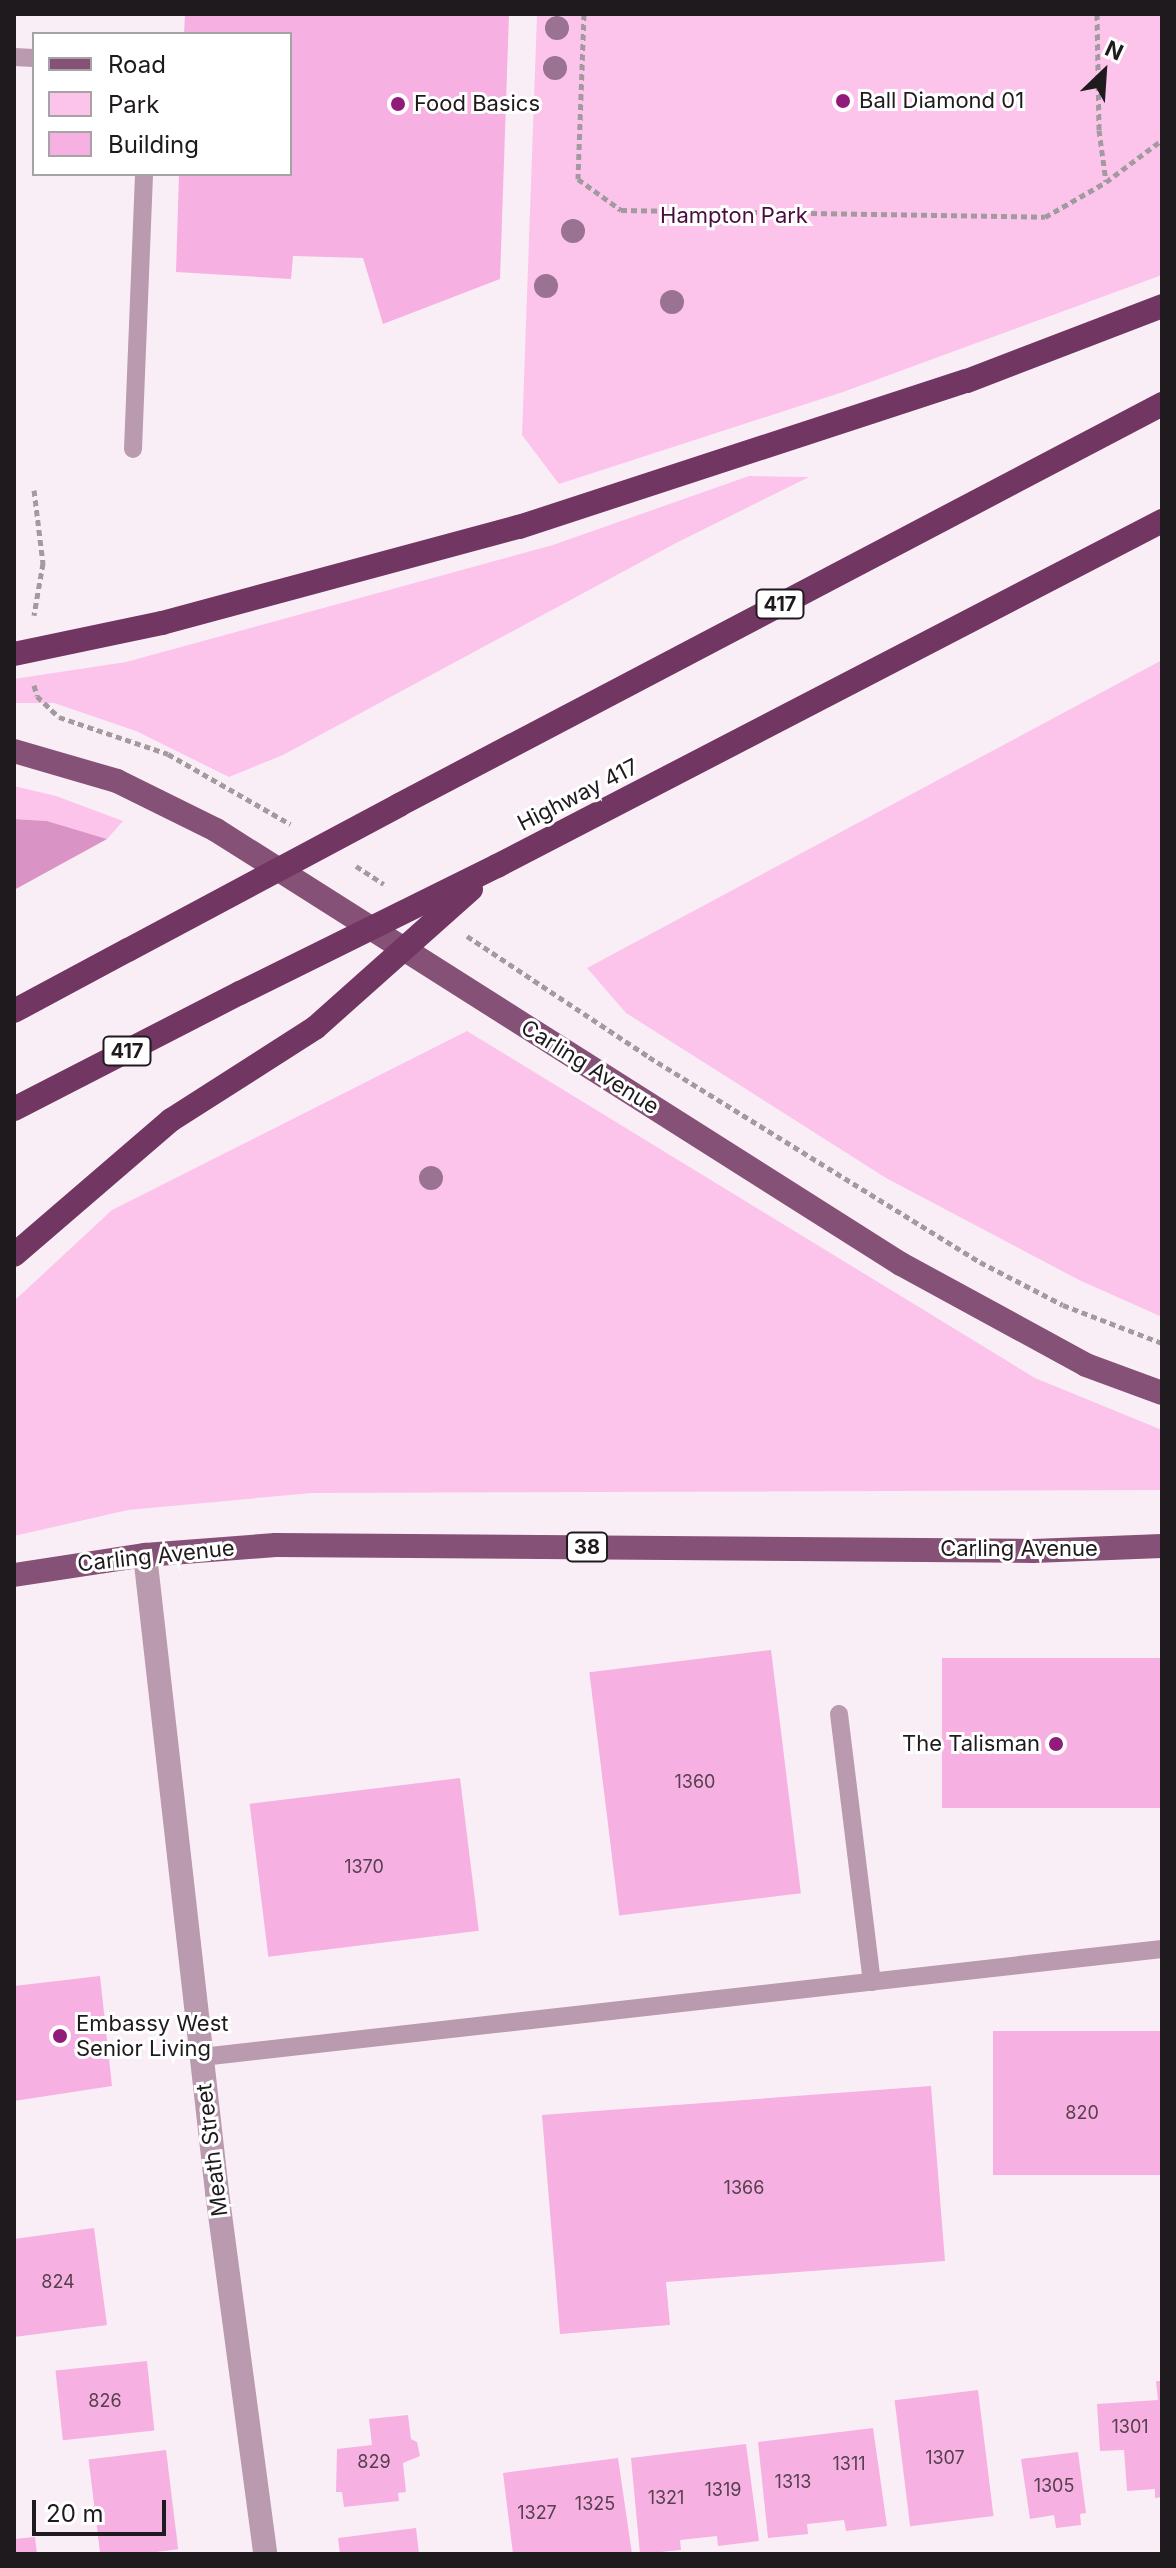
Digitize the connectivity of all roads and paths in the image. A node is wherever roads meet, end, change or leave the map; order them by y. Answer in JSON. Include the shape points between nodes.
{"nodes":[{"id":1,"x":584,"y":14,"type":"edge"},
{"id":2,"x":1097,"y":14,"type":"edge"},
{"id":3,"x":1162,"y":140,"type":"edge"},
{"id":4,"x":144,"y":176,"type":"edge"},
{"id":5,"x":1106,"y":182,"type":"junction"},
{"id":6,"x":1162,"y":306,"type":"edge"},
{"id":7,"x":1162,"y":404,"type":"edge"},
{"id":8,"x":133,"y":449,"type":"dead end"},
{"id":9,"x":34,"y":490,"type":"dead end"},
{"id":10,"x":1162,"y":521,"type":"edge"},
{"id":11,"x":34,"y":615,"type":"dead end"},
{"id":12,"x":19,"y":652,"type":"edge"},
{"id":13,"x":14,"y":751,"type":"edge"},
{"id":14,"x":296,"y":828,"type":"dead end"},
{"id":15,"x":345,"y":859,"type":"dead end"},
{"id":16,"x":497,"y":866,"type":"junction"},
{"id":17,"x":397,"y":892,"type":"dead end"},
{"id":18,"x":463,"y":933,"type":"dead end"},
{"id":19,"x":14,"y":1011,"type":"edge"},
{"id":20,"x":14,"y":1109,"type":"edge"},
{"id":21,"x":14,"y":1255,"type":"edge"},
{"id":22,"x":1162,"y":1343,"type":"edge"},
{"id":23,"x":1162,"y":1393,"type":"edge"},
{"id":24,"x":1162,"y":1546,"type":"edge"},
{"id":25,"x":145,"y":1555,"type":"junction"},
{"id":26,"x":14,"y":1575,"type":"edge"},
{"id":27,"x":839,"y":1714,"type":"dead end"},
{"id":28,"x":1162,"y":1949,"type":"edge"},
{"id":29,"x":872,"y":1982,"type":"junction"},
{"id":30,"x":202,"y":2057,"type":"junction"},
{"id":31,"x":265,"y":2554,"type":"edge"}],
"edges":[{"from":1,"to":5,"type":"path","via":[[578,179],[621,210],[1045,217]]},
{"from":2,"to":5,"type":"path","via":[[1099,130]]},
{"from":3,"to":5,"type":"path"},
{"from":4,"to":8,"type":"lane"},
{"from":6,"to":12,"type":"highway","via":[[967,381],[519,527],[162,623]]},
{"from":7,"to":19,"type":"highway","number":"417","bridge":true},
{"from":9,"to":11,"type":"path","via":[[43,563]]},
{"from":10,"to":16,"type":"highway","name":"Highway 417","number":"417"},
{"from":12,"to":14,"type":"path","via":[[37,696],[59,717],[168,754]]},
{"from":13,"to":23,"type":"main road","name":"Carling Avenue","via":[[117,781],[216,830],[901,1264],[1073,1358]]},
{"from":15,"to":17,"type":"path"},
{"from":16,"to":20,"type":"highway","name":"Highway 417","number":"417","bridge":true},
{"from":16,"to":21,"type":"highway","bridge":true,"via":[[315,1028],[171,1120]]},
{"from":18,"to":22,"type":"path","via":[[649,1057],[980,1262],[1063,1305]]},
{"from":24,"to":25,"type":"main road","name":"Carling Avenue","number":"38","via":[[1033,1551],[276,1545]]},
{"from":25,"to":26,"type":"main road","name":"Carling Avenue","number":"38"},
{"from":25,"to":30,"type":"street","name":"Meath Street"},
{"from":27,"to":29,"type":"lane"},
{"from":28,"to":29,"type":"lane"},
{"from":29,"to":30,"type":"lane"},
{"from":30,"to":31,"type":"street","name":"Meath Street"}]}
